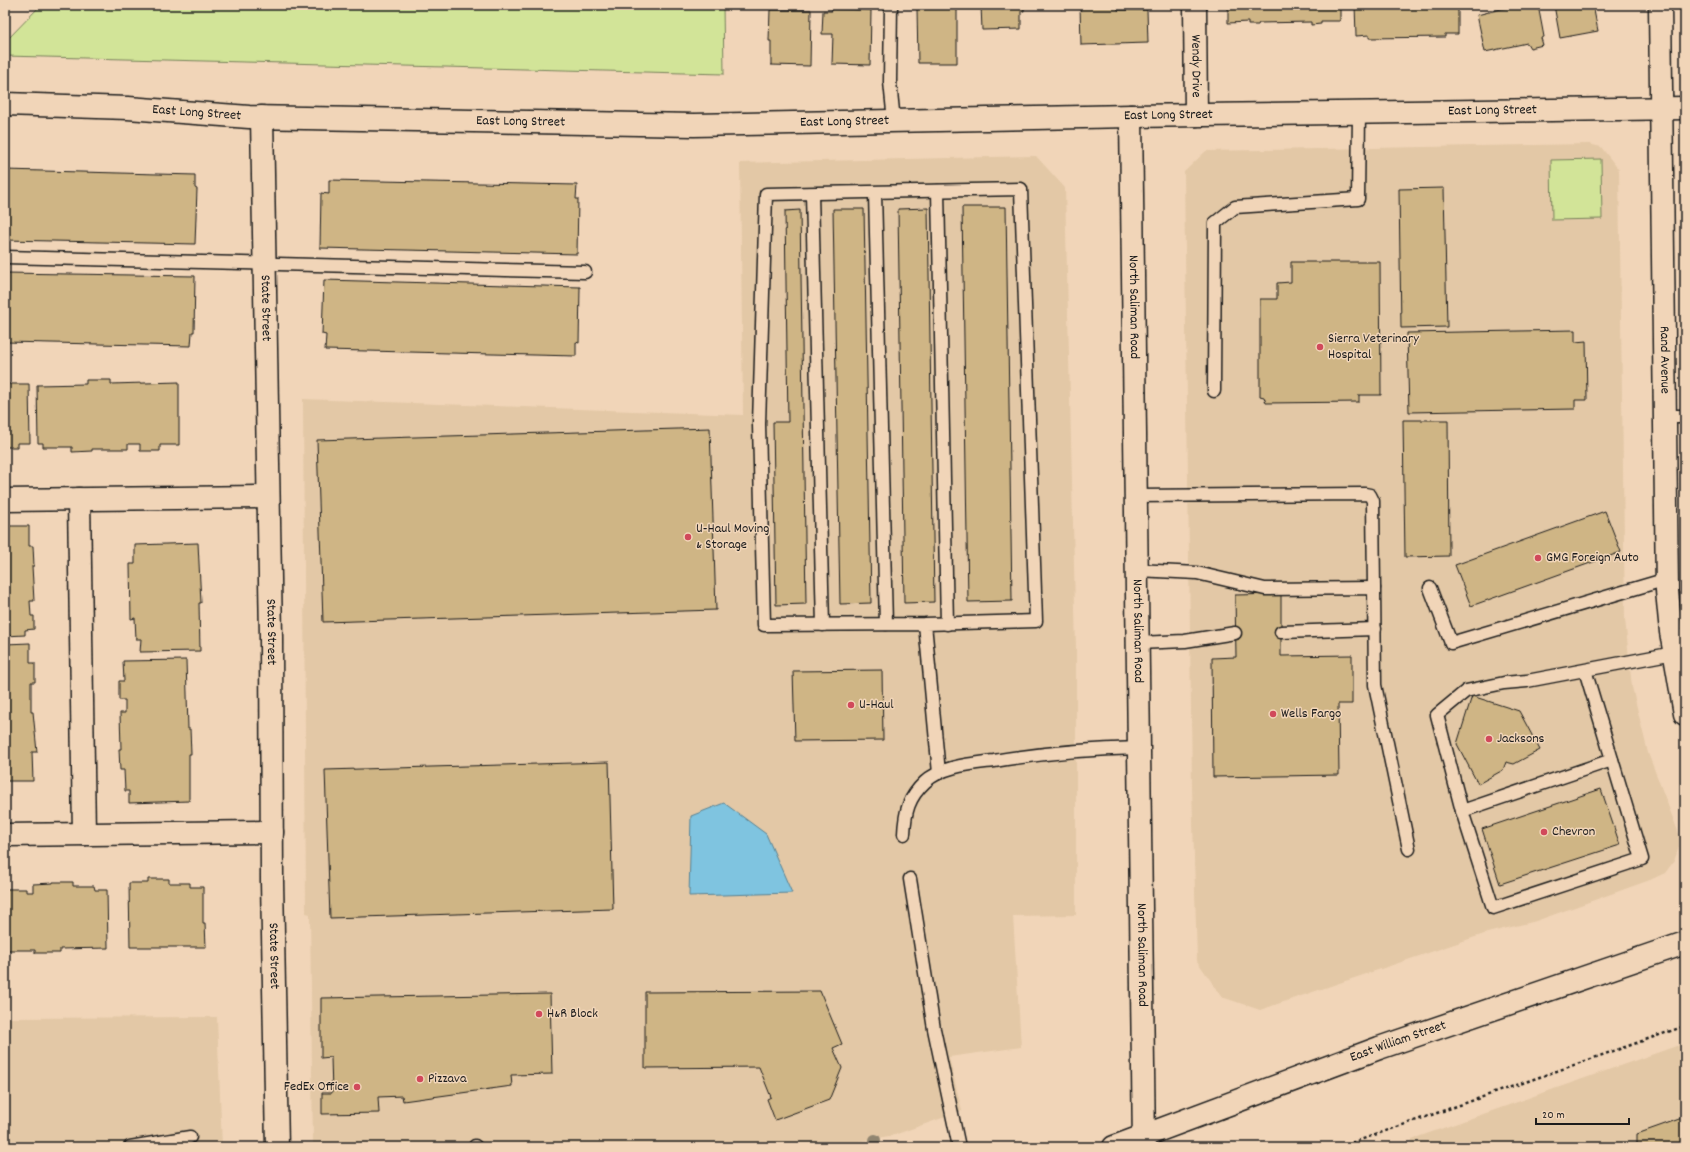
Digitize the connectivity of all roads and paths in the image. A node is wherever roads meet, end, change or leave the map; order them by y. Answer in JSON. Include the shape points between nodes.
{"nodes":[{"id":1,"x":891,"y":5,"type":"edge"},
{"id":2,"x":1660,"y":5,"type":"edge"},
{"id":3,"x":1195,"y":11,"type":"edge"},
{"id":4,"x":5,"y":104,"type":"edge"},
{"id":5,"x":1662,"y":108,"type":"junction"},
{"id":6,"x":1685,"y":108,"type":"edge"},
{"id":7,"x":1359,"y":113,"type":"junction"},
{"id":8,"x":1196,"y":115,"type":"junction"},
{"id":9,"x":1131,"y":116,"type":"junction"},
{"id":10,"x":262,"y":118,"type":"junction"},
{"id":11,"x":894,"y":121,"type":"junction"},
{"id":12,"x":938,"y":191,"type":"junction"},
{"id":13,"x":875,"y":193,"type":"junction"},
{"id":14,"x":812,"y":194,"type":"junction"},
{"id":15,"x":5,"y":256,"type":"edge"},
{"id":16,"x":264,"y":263,"type":"junction"},
{"id":17,"x":585,"y":272,"type":"dead end"},
{"id":18,"x":1214,"y":391,"type":"dead end"},
{"id":19,"x":1675,"y":416,"type":"edge"},
{"id":20,"x":1136,"y":496,"type":"junction"},
{"id":21,"x":268,"y":498,"type":"junction"},
{"id":22,"x":79,"y":499,"type":"junction"},
{"id":23,"x":5,"y":500,"type":"edge"},
{"id":24,"x":1137,"y":570,"type":"junction"},
{"id":25,"x":1667,"y":579,"type":"junction"},
{"id":26,"x":1374,"y":588,"type":"junction"},
{"id":27,"x":1430,"y":588,"type":"dead end"},
{"id":28,"x":886,"y":624,"type":"junction"},
{"id":29,"x":925,"y":624,"type":"junction"},
{"id":30,"x":947,"y":624,"type":"junction"},
{"id":31,"x":823,"y":625,"type":"junction"},
{"id":32,"x":1375,"y":629,"type":"junction"},
{"id":33,"x":1281,"y":632,"type":"dead end"},
{"id":34,"x":1235,"y":633,"type":"dead end"},
{"id":35,"x":1138,"y":643,"type":"junction"},
{"id":36,"x":1674,"y":653,"type":"junction"},
{"id":37,"x":1585,"y":670,"type":"junction"},
{"id":38,"x":1685,"y":714,"type":"edge"},
{"id":39,"x":1139,"y":748,"type":"junction"},
{"id":40,"x":1612,"y":760,"type":"junction"},
{"id":41,"x":939,"y":773,"type":"junction"},
{"id":42,"x":1462,"y":811,"type":"junction"},
{"id":43,"x":272,"y":832,"type":"junction"},
{"id":44,"x":84,"y":834,"type":"junction"},
{"id":45,"x":904,"y":834,"type":"dead end"},
{"id":46,"x":5,"y":835,"type":"edge"},
{"id":47,"x":1409,"y":849,"type":"dead end"},
{"id":48,"x":910,"y":879,"type":"dead end"},
{"id":49,"x":1685,"y":943,"type":"edge"},
{"id":50,"x":1685,"y":1026,"type":"edge"},
{"id":51,"x":190,"y":1137,"type":"dead end"},
{"id":52,"x":1144,"y":1142,"type":"edge"},
{"id":53,"x":130,"y":1147,"type":"edge"},
{"id":54,"x":277,"y":1147,"type":"edge"},
{"id":55,"x":959,"y":1147,"type":"edge"},
{"id":56,"x":1114,"y":1147,"type":"edge"},
{"id":57,"x":1340,"y":1147,"type":"edge"}],
"edges":[{"from":1,"to":11,"type":"lane","via":[[890,82]]},
{"from":2,"to":5,"type":"street","name":"Rand Avenue"},
{"from":3,"to":8,"type":"street","name":"Wendy Drive"},
{"from":4,"to":10,"type":"street","name":"East Long Street","via":[[128,108]]},
{"from":5,"to":6,"type":"street","name":"East Long Street"},
{"from":5,"to":7,"type":"street","name":"East Long Street"},
{"from":5,"to":19,"type":"street","name":"Rand Avenue"},
{"from":7,"to":8,"type":"street","name":"East Long Street"},
{"from":7,"to":18,"type":"lane","via":[[1358,198],[1235,207],[1215,223]]},
{"from":8,"to":9,"type":"street","name":"East Long Street"},
{"from":9,"to":11,"type":"street","name":"East Long Street"},
{"from":9,"to":20,"type":"street","name":"North Saliman Road"},
{"from":10,"to":11,"type":"street","name":"East Long Street","via":[[694,125]]},
{"from":10,"to":16,"type":"street","name":"State Street"},
{"from":12,"to":13,"type":"lane"},
{"from":12,"to":30,"type":"lane"},
{"from":12,"to":30,"type":"lane","via":[[1021,190],[1036,621]]},
{"from":13,"to":14,"type":"lane"},
{"from":13,"to":28,"type":"lane"},
{"from":14,"to":31,"type":"lane"},
{"from":14,"to":31,"type":"lane","via":[[766,194],[759,424],[763,610],[764,626]]},
{"from":15,"to":16,"type":"lane"},
{"from":16,"to":17,"type":"lane"},
{"from":16,"to":21,"type":"street","name":"State Street"},
{"from":19,"to":25,"type":"street","name":"Rand Avenue"},
{"from":20,"to":24,"type":"street","name":"North Saliman Road"},
{"from":20,"to":26,"type":"lane","via":[[1370,495],[1373,501]]},
{"from":21,"to":22,"type":"street"},
{"from":21,"to":43,"type":"street","name":"State Street"},
{"from":22,"to":23,"type":"street"},
{"from":22,"to":44,"type":"street"},
{"from":24,"to":26,"type":"lane","via":[[1197,573],[1265,589]]},
{"from":24,"to":35,"type":"street","name":"North Saliman Road"},
{"from":25,"to":27,"type":"lane","via":[[1451,643]]},
{"from":25,"to":36,"type":"street","name":"Rand Avenue"},
{"from":26,"to":32,"type":"lane"},
{"from":28,"to":29,"type":"lane"},
{"from":28,"to":31,"type":"lane"},
{"from":29,"to":30,"type":"lane"},
{"from":29,"to":41,"type":"lane"},
{"from":32,"to":33,"type":"lane"},
{"from":32,"to":47,"type":"lane","via":[[1375,685]]},
{"from":34,"to":35,"type":"lane","via":[[1185,641]]},
{"from":35,"to":39,"type":"street","name":"North Saliman Road"},
{"from":36,"to":37,"type":"lane"},
{"from":36,"to":38,"type":"street","name":"Rand Avenue"},
{"from":37,"to":40,"type":"lane"},
{"from":37,"to":42,"type":"lane","via":[[1466,691],[1437,715]]},
{"from":39,"to":41,"type":"lane","via":[[1087,749],[1038,754],[971,764]]},
{"from":39,"to":52,"type":"street","name":"North Saliman Road"},
{"from":40,"to":42,"type":"lane"},
{"from":40,"to":42,"type":"lane","via":[[1642,859],[1493,908]]},
{"from":41,"to":45,"type":"lane","via":[[926,781],[913,796],[905,814]]},
{"from":43,"to":44,"type":"street"},
{"from":43,"to":54,"type":"street","name":"State Street"},
{"from":44,"to":46,"type":"street"},
{"from":48,"to":55,"type":"lane","via":[[934,1029]]},
{"from":49,"to":52,"type":"street","name":"East William Street","via":[[1379,1048]]},
{"from":50,"to":57,"type":"path"},
{"from":51,"to":53,"type":"lane"},
{"from":52,"to":56,"type":"street","name":"East William Street"}]}
